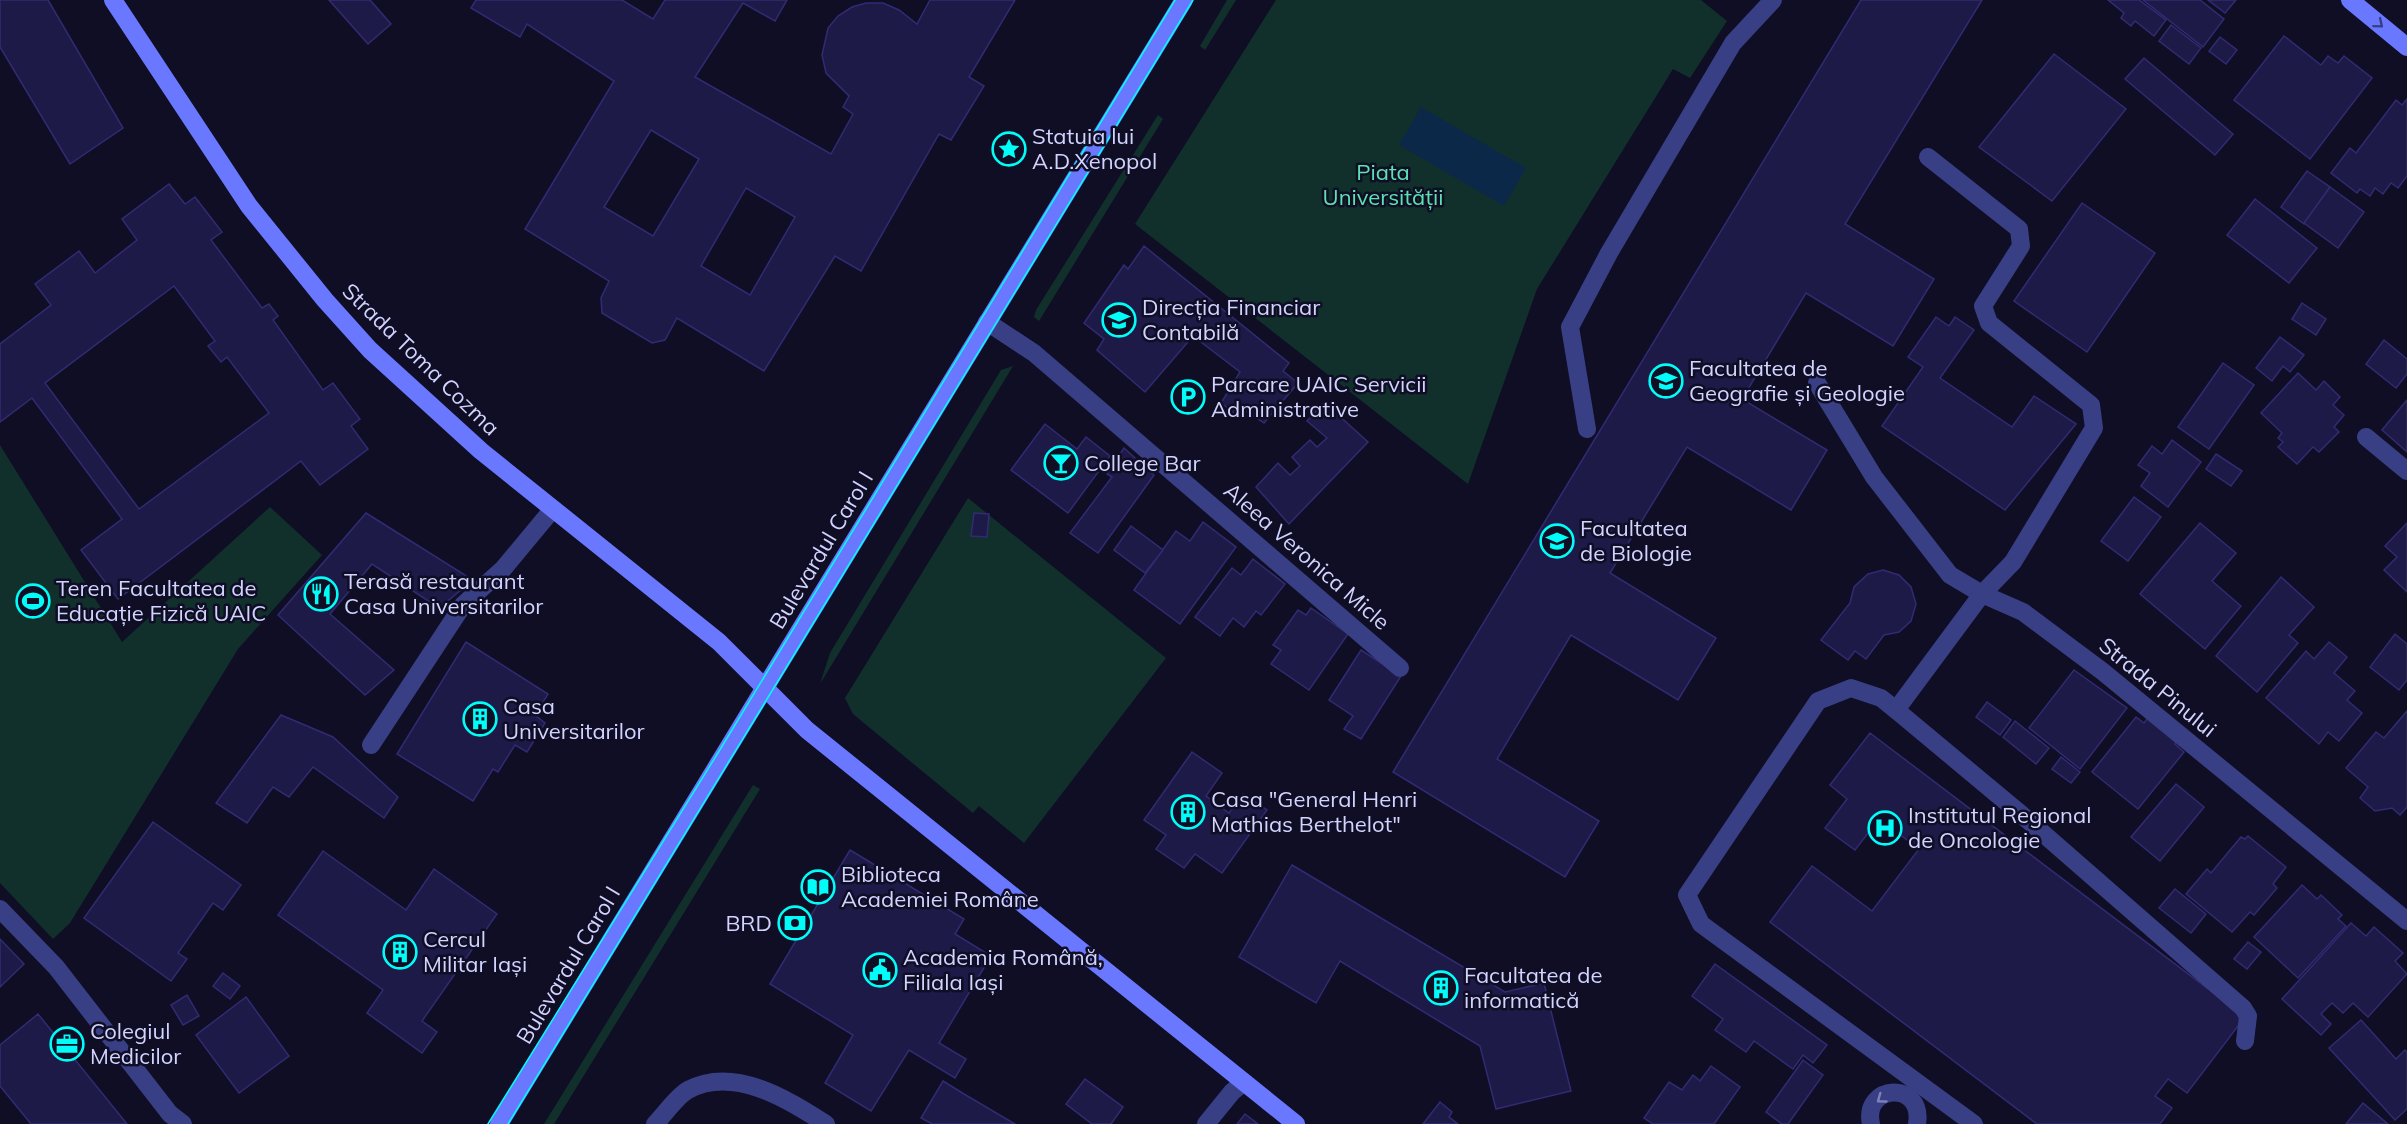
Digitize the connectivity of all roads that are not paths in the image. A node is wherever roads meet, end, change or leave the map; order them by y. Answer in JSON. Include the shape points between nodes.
{"nodes":[{"id":1,"x":113,"y":0,"type":"edge"},
{"id":2,"x":1184,"y":0,"type":"edge"},
{"id":3,"x":1773,"y":0,"type":"edge"},
{"id":4,"x":2350,"y":0,"type":"edge"},
{"id":5,"x":2407,"y":47,"type":"edge"},
{"id":6,"x":1928,"y":157,"type":"dead end"},
{"id":7,"x":987,"y":322,"type":"junction"},
{"id":8,"x":1816,"y":383,"type":"dead end"},
{"id":9,"x":1587,"y":429,"type":"dead end"},
{"id":10,"x":2366,"y":436,"type":"dead end"},
{"id":11,"x":2407,"y":471,"type":"edge"},
{"id":12,"x":552,"y":510,"type":"junction"},
{"id":13,"x":1982,"y":594,"type":"junction"},
{"id":14,"x":1400,"y":668,"type":"dead end"},
{"id":15,"x":765,"y":688,"type":"junction"},
{"id":16,"x":1896,"y":710,"type":"junction"},
{"id":17,"x":371,"y":745,"type":"dead end"},
{"id":18,"x":0,"y":909,"type":"edge"},
{"id":19,"x":2407,"y":921,"type":"edge"},
{"id":20,"x":2245,"y":1041,"type":"dead end"},
{"id":21,"x":1244,"y":1082,"type":"junction"},
{"id":22,"x":1919,"y":1095,"type":"junction"},
{"id":23,"x":183,"y":1124,"type":"edge"},
{"id":24,"x":499,"y":1124,"type":"edge"},
{"id":25,"x":655,"y":1124,"type":"edge"},
{"id":26,"x":826,"y":1124,"type":"edge"},
{"id":27,"x":1206,"y":1124,"type":"edge"},
{"id":28,"x":1296,"y":1124,"type":"edge"},
{"id":29,"x":1871,"y":1124,"type":"edge"},
{"id":30,"x":1917,"y":1124,"type":"edge"},
{"id":31,"x":1974,"y":1124,"type":"edge"}],
"edges":[{"from":1,"to":12,"type":"street","name":"Strada Toma Cozma","via":[[249,206],[325,300],[370,350],[481,452]]},
{"from":2,"to":7,"type":"street","name":"Bulevardul Carol I"},
{"from":3,"to":9,"type":"street","via":[[1732,44],[1570,327]]},
{"from":4,"to":5,"type":"street","one_way":true},
{"from":6,"to":13,"type":"street","via":[[2019,229],[2021,246],[1983,306],[1989,323],[2091,405],[2094,429],[2013,562]]},
{"from":7,"to":14,"type":"street","name":"Aleea Veronica Micle","via":[[1034,353]]},
{"from":7,"to":15,"type":"street","name":"Bulevardul Carol I"},
{"from":8,"to":13,"type":"street","name":"Strada Pinului","via":[[1874,477],[1950,575]]},
{"from":10,"to":11,"type":"street"},
{"from":12,"to":15,"type":"street","name":"Strada Toma Cozma","via":[[719,642]]},
{"from":12,"to":17,"type":"street","via":[[503,569],[463,605]]},
{"from":13,"to":16,"type":"street"},
{"from":13,"to":19,"type":"street","name":"Strada Pinului","via":[[2023,612],[2102,671]]},
{"from":15,"to":21,"type":"street","name":"Strada Toma Cozma","via":[[807,730]]},
{"from":15,"to":24,"type":"street","name":"Bulevardul Carol I"},
{"from":16,"to":20,"type":"street","via":[[2243,1008],[2248,1016]]},
{"from":16,"to":22,"type":"street","via":[[1881,698],[1851,688],[1818,701],[1687,895],[1701,924]]},
{"from":18,"to":23,"type":"street","via":[[56,967],[170,1114]]},
{"from":21,"to":27,"type":"street"},
{"from":21,"to":28,"type":"street","name":"Strada Toma Cozma"},
{"from":22,"to":29,"type":"street","one_way":true,"via":[[1884,1094],[1872,1104]]},
{"from":22,"to":30,"type":"street"},
{"from":22,"to":31,"type":"street"},
{"from":25,"to":26,"type":"street","via":[[687,1090],[714,1082],[744,1083],[796,1105]]}]}
